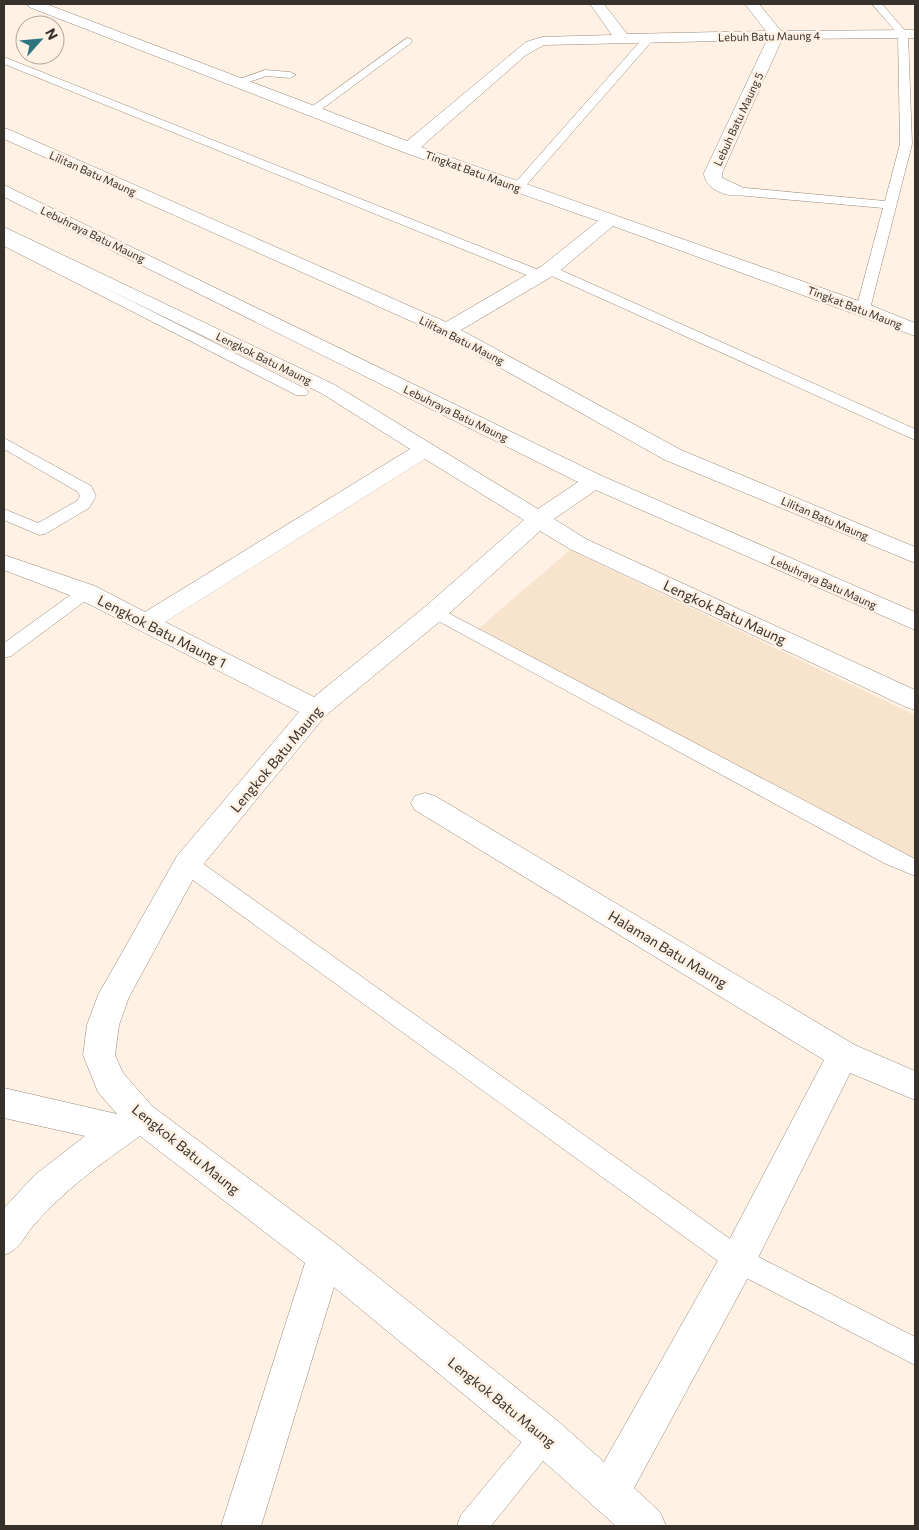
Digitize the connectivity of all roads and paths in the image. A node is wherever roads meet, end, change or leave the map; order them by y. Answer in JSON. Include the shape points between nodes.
{"nodes":[{"id":1,"x":34,"y":4,"type":"edge"},
{"id":2,"x":597,"y":4,"type":"edge"},
{"id":3,"x":752,"y":4,"type":"edge"},
{"id":4,"x":877,"y":4,"type":"edge"},
{"id":5,"x":909,"y":34,"type":"edge"},
{"id":6,"x":777,"y":35,"type":"junction"},
{"id":7,"x":623,"y":39,"type":"junction"},
{"id":8,"x":648,"y":39,"type":"junction"},
{"id":9,"x":407,"y":41,"type":"dead end"},
{"id":10,"x":4,"y":60,"type":"edge"},
{"id":11,"x":290,"y":75,"type":"dead end"},
{"id":12,"x":238,"y":83,"type":"junction"},
{"id":13,"x":314,"y":110,"type":"junction"},
{"id":14,"x":4,"y":133,"type":"edge"},
{"id":15,"x":911,"y":144,"type":"edge"},
{"id":16,"x":409,"y":148,"type":"junction"},
{"id":17,"x":518,"y":187,"type":"junction"},
{"id":18,"x":4,"y":190,"type":"edge"},
{"id":19,"x":736,"y":191,"type":"joint"},
{"id":20,"x":891,"y":205,"type":"junction"},
{"id":21,"x":611,"y":219,"type":"junction"},
{"id":22,"x":4,"y":232,"type":"edge"},
{"id":23,"x":4,"y":241,"type":"edge"},
{"id":24,"x":544,"y":273,"type":"junction"},
{"id":25,"x":863,"y":309,"type":"junction"},
{"id":26,"x":447,"y":330,"type":"junction"},
{"id":27,"x":915,"y":330,"type":"edge"},
{"id":28,"x":302,"y":392,"type":"dead end"},
{"id":29,"x":915,"y":435,"type":"edge"},
{"id":30,"x":4,"y":443,"type":"edge"},
{"id":31,"x":425,"y":449,"type":"junction"},
{"id":32,"x":594,"y":480,"type":"junction"},
{"id":33,"x":4,"y":514,"type":"edge"},
{"id":34,"x":538,"y":520,"type":"junction"},
{"id":35,"x":915,"y":556,"type":"edge"},
{"id":36,"x":6,"y":566,"type":"edge"},
{"id":37,"x":86,"y":592,"type":"junction"},
{"id":38,"x":435,"y":612,"type":"junction"},
{"id":39,"x":146,"y":622,"type":"junction"},
{"id":40,"x":915,"y":622,"type":"edge"},
{"id":41,"x":4,"y":652,"type":"edge"},
{"id":42,"x":915,"y":701,"type":"edge"},
{"id":43,"x":316,"y":709,"type":"junction"},
{"id":44,"x":425,"y":803,"type":"dead end"},
{"id":45,"x":187,"y":864,"type":"junction"},
{"id":46,"x":915,"y":868,"type":"edge"},
{"id":47,"x":843,"y":1055,"type":"junction"},
{"id":48,"x":915,"y":1086,"type":"edge"},
{"id":49,"x":4,"y":1103,"type":"edge"},
{"id":50,"x":131,"y":1123,"type":"junction"},
{"id":51,"x":4,"y":1238,"type":"edge"},
{"id":52,"x":325,"y":1257,"type":"junction"},
{"id":53,"x":738,"y":1260,"type":"junction"},
{"id":54,"x":915,"y":1351,"type":"edge"},
{"id":55,"x":545,"y":1436,"type":"junction"},
{"id":56,"x":610,"y":1492,"type":"junction"},
{"id":57,"x":241,"y":1526,"type":"edge"},
{"id":58,"x":472,"y":1526,"type":"edge"},
{"id":59,"x":646,"y":1526,"type":"edge"}],
"edges":[{"from":1,"to":12,"type":"street","name":"Tingkat Batu Maung"},
{"from":2,"to":7,"type":"street"},
{"from":3,"to":6,"type":"street"},
{"from":4,"to":5,"type":"lane"},
{"from":5,"to":6,"type":"street","name":"Lebuh Batu Maung 4"},
{"from":5,"to":15,"type":"lane"},
{"from":6,"to":8,"type":"street","name":"Lebuh Batu Maung 4"},
{"from":6,"to":19,"type":"street","name":"Lebuh Batu Maung 5","via":[[713,173],[713,180]]},
{"from":7,"to":8,"type":"street","name":"Lebuh Batu Maung 4"},
{"from":7,"to":16,"type":"street","name":"Lebuh Batu Maung 4","via":[[554,40],[531,45]]},
{"from":8,"to":17,"type":"lane"},
{"from":9,"to":13,"type":"lane"},
{"from":10,"to":24,"type":"lane"},
{"from":11,"to":12,"type":"lane","via":[[265,73]]},
{"from":12,"to":13,"type":"street","name":"Tingkat Batu Maung"},
{"from":13,"to":16,"type":"street","name":"Tingkat Batu Maung"},
{"from":14,"to":26,"type":"street","name":"Lilitan Batu Maung"},
{"from":15,"to":20,"type":"lane"},
{"from":16,"to":17,"type":"street","name":"Tingkat Batu Maung"},
{"from":17,"to":21,"type":"street","name":"Tingkat Batu Maung"},
{"from":18,"to":32,"type":"street","name":"Lebuhraya Batu Maung"},
{"from":19,"to":20,"type":"lane"},
{"from":20,"to":25,"type":"lane"},
{"from":21,"to":24,"type":"street"},
{"from":21,"to":25,"type":"street","name":"Tingkat Batu Maung"},
{"from":22,"to":31,"type":"street","name":"Lengkok Batu Maung","via":[[328,389]]},
{"from":23,"to":28,"type":"lane"},
{"from":24,"to":26,"type":"street"},
{"from":24,"to":29,"type":"lane"},
{"from":25,"to":27,"type":"street","name":"Tingkat Batu Maung"},
{"from":26,"to":35,"type":"street","name":"Lilitan Batu Maung","via":[[673,455]]},
{"from":30,"to":33,"type":"lane","via":[[85,489],[88,496],[83,504],[39,530]]},
{"from":31,"to":34,"type":"street","name":"Lengkok Batu Maung"},
{"from":31,"to":39,"type":"street"},
{"from":32,"to":34,"type":"street","name":"Lengkok Batu Maung"},
{"from":32,"to":40,"type":"street","name":"Lebuhraya Batu Maung"},
{"from":34,"to":38,"type":"street","name":"Lengkok Batu Maung"},
{"from":34,"to":42,"type":"street","name":"Lengkok Batu Maung","via":[[578,544]]},
{"from":36,"to":37,"type":"street","name":"Lengkok Batu Maung 1"},
{"from":37,"to":39,"type":"street","name":"Lengkok Batu Maung 1"},
{"from":37,"to":41,"type":"lane"},
{"from":38,"to":43,"type":"street","name":"Lengkok Batu Maung"},
{"from":38,"to":46,"type":"lane"},
{"from":39,"to":43,"type":"street","name":"Lengkok Batu Maung 1"},
{"from":43,"to":45,"type":"street","name":"Lengkok Batu Maung"},
{"from":44,"to":47,"type":"street","name":"Halaman Batu Maung"},
{"from":45,"to":50,"type":"street","name":"Lengkok Batu Maung","via":[[114,995],[103,1025],[99,1055]]},
{"from":45,"to":53,"type":"lane"},
{"from":47,"to":48,"type":"street","name":"Halaman Batu Maung"},
{"from":47,"to":53,"type":"street"},
{"from":49,"to":50,"type":"street"},
{"from":50,"to":51,"type":"street","via":[[80,1158],[43,1189]]},
{"from":50,"to":52,"type":"street","name":"Lengkok Batu Maung"},
{"from":52,"to":55,"type":"street","name":"Lengkok Batu Maung"},
{"from":52,"to":57,"type":"street"},
{"from":53,"to":54,"type":"lane"},
{"from":53,"to":56,"type":"street"},
{"from":55,"to":56,"type":"street","name":"Lengkok Batu Maung"},
{"from":55,"to":58,"type":"lane"},
{"from":56,"to":59,"type":"street","name":"Lengkok Batu Maung"}]}
